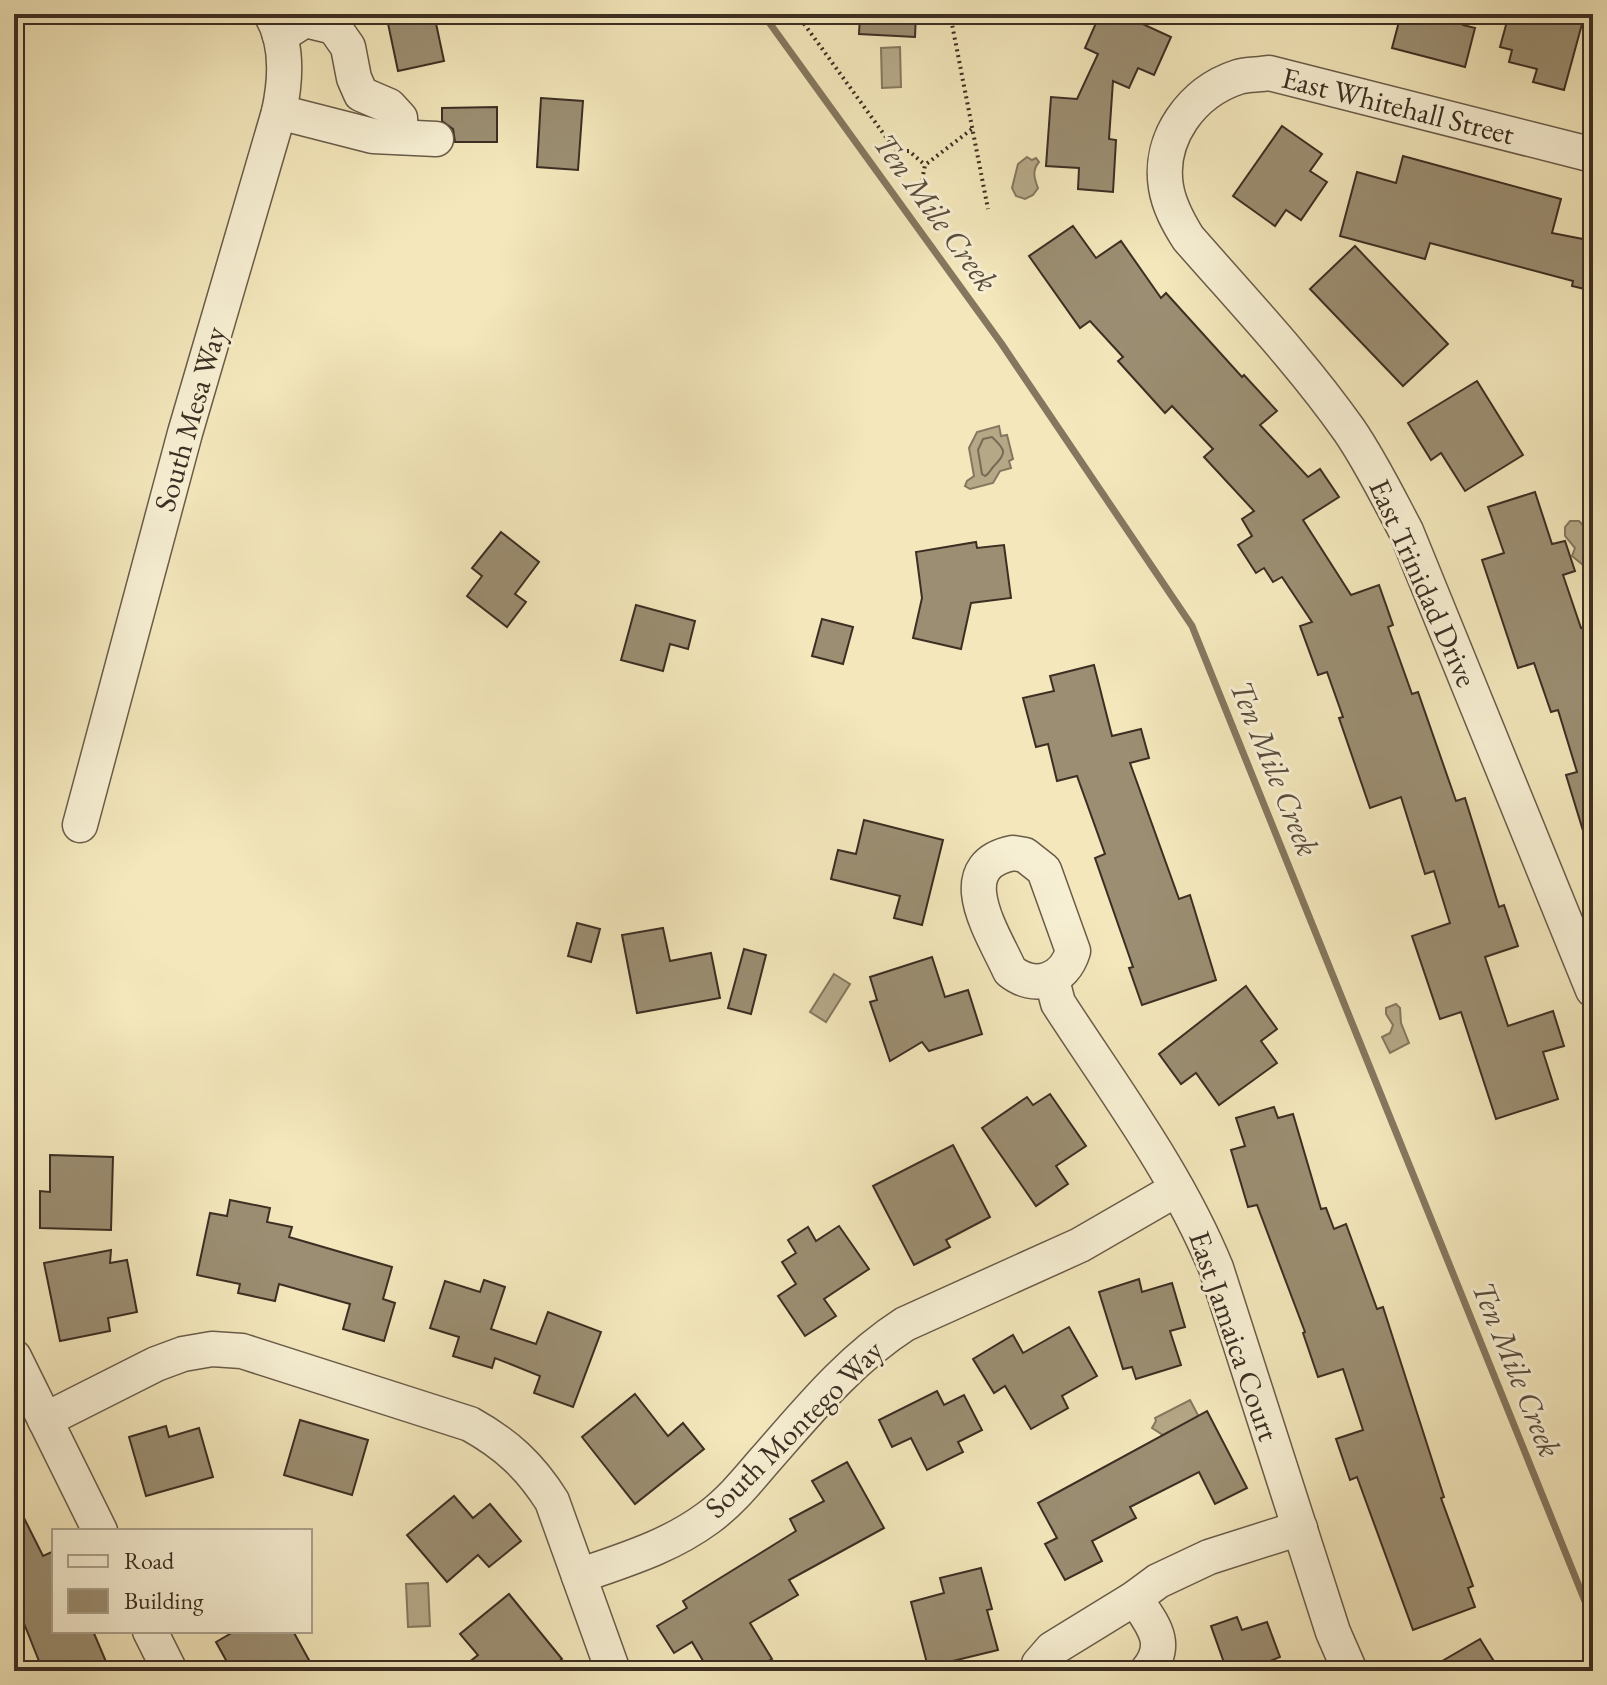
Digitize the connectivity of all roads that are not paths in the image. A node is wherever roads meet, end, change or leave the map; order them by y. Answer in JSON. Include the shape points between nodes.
{"nodes":[{"id":1,"x":275,"y":25,"type":"edge"},
{"id":2,"x":361,"y":94,"type":"junction"},
{"id":3,"x":279,"y":112,"type":"junction"},
{"id":4,"x":324,"y":123,"type":"junction"},
{"id":5,"x":1175,"y":130,"type":"joint"},
{"id":6,"x":401,"y":137,"type":"junction"},
{"id":7,"x":436,"y":139,"type":"dead end"},
{"id":8,"x":1593,"y":155,"type":"edge"},
{"id":9,"x":80,"y":825,"type":"dead end"},
{"id":10,"x":1052,"y":980,"type":"dead end"},
{"id":11,"x":1593,"y":990,"type":"edge"},
{"id":12,"x":1177,"y":1189,"type":"junction"},
{"id":13,"x":14,"y":1357,"type":"edge"},
{"id":14,"x":45,"y":1420,"type":"junction"},
{"id":15,"x":1300,"y":1528,"type":"junction"},
{"id":16,"x":99,"y":1529,"type":"edge"},
{"id":17,"x":579,"y":1576,"type":"junction"},
{"id":18,"x":1135,"y":1598,"type":"junction"},
{"id":19,"x":151,"y":1633,"type":"edge"},
{"id":20,"x":170,"y":1671,"type":"edge"},
{"id":21,"x":613,"y":1671,"type":"edge"},
{"id":22,"x":1039,"y":1671,"type":"edge"},
{"id":23,"x":1147,"y":1671,"type":"edge"},
{"id":24,"x":1350,"y":1671,"type":"edge"}],
"edges":[{"from":1,"to":2,"type":"street","via":[[305,20],[334,27],[348,47]]},
{"from":1,"to":3,"type":"street","name":"South Mesa Way","via":[[285,72]]},
{"from":2,"to":4,"type":"street"},
{"from":2,"to":6,"type":"street","via":[[389,106],[400,118]]},
{"from":3,"to":4,"type":"street"},
{"from":3,"to":9,"type":"street","name":"South Mesa Way","via":[[185,433]]},
{"from":4,"to":6,"type":"street","via":[[373,136]]},
{"from":5,"to":8,"type":"street","name":"East Whitehall Street","via":[[1191,105],[1213,88],[1269,73]]},
{"from":5,"to":11,"type":"street","name":"East Trinidad Drive","via":[[1166,157],[1165,186],[1173,214],[1315,386],[1380,480],[1406,531]]},
{"from":6,"to":7,"type":"street"},
{"from":10,"to":12,"type":"street","name":"East Jamaica Court","via":[[1058,1003]]},
{"from":12,"to":15,"type":"street","name":"East Jamaica Court","via":[[1216,1268]]},
{"from":12,"to":17,"type":"street","name":"South Montego Way","via":[[1080,1245],[881,1339],[710,1517],[660,1547]]},
{"from":13,"to":14,"type":"street"},
{"from":14,"to":16,"type":"street"},
{"from":14,"to":17,"type":"street","via":[[183,1354],[242,1351],[470,1424],[495,1438],[518,1456],[552,1501]]},
{"from":15,"to":18,"type":"street","via":[[1183,1568]]},
{"from":15,"to":24,"type":"street","name":"East Jamaica Court"},
{"from":17,"to":21,"type":"street"},
{"from":18,"to":22,"type":"street","via":[[1052,1649]]},
{"from":18,"to":23,"type":"street","via":[[1158,1632],[1158,1650]]},
{"from":19,"to":20,"type":"street"}]}
